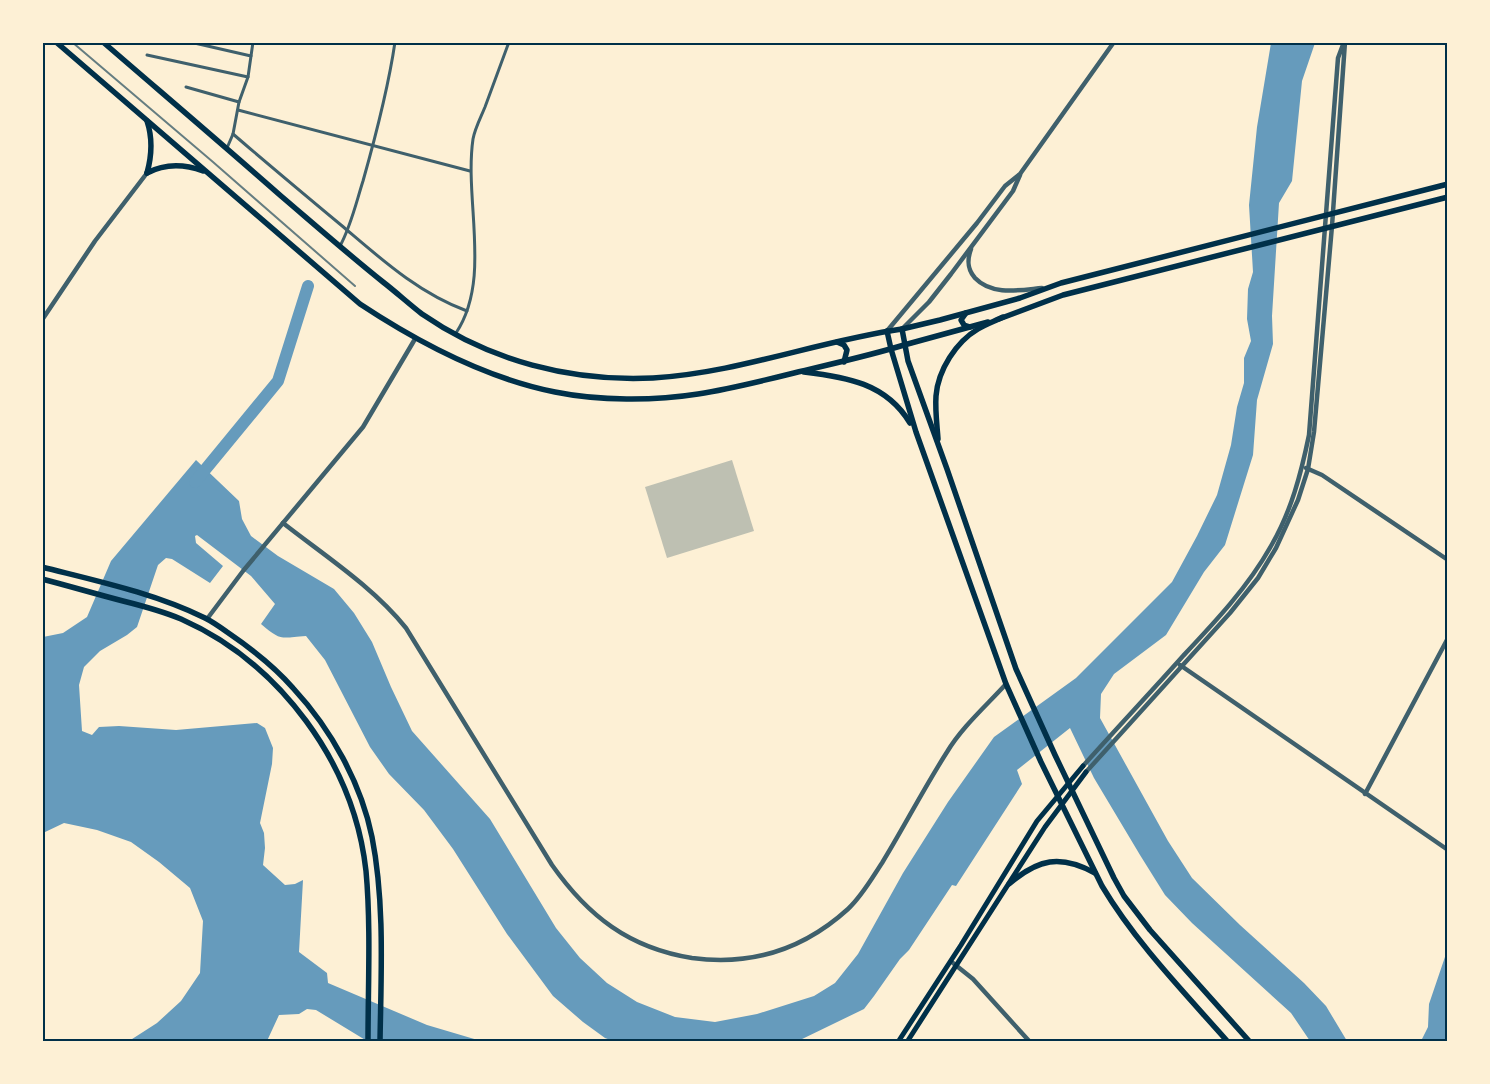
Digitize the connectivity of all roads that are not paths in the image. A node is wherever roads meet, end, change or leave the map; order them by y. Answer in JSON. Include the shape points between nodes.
{"nodes":[{"id":1,"x":56,"y":42,"type":"edge"},
{"id":2,"x":103,"y":42,"type":"edge"},
{"id":3,"x":190,"y":42,"type":"edge"},
{"id":4,"x":253,"y":42,"type":"edge"},
{"id":5,"x":396,"y":42,"type":"edge"},
{"id":6,"x":509,"y":42,"type":"edge"},
{"id":7,"x":1114,"y":42,"type":"edge"},
{"id":8,"x":1344,"y":42,"type":"edge"},
{"id":9,"x":147,"y":55,"type":"dead end"},
{"id":10,"x":251,"y":56,"type":"junction"},
{"id":11,"x":248,"y":77,"type":"junction"},
{"id":12,"x":186,"y":87,"type":"dead end"},
{"id":13,"x":239,"y":102,"type":"junction"},
{"id":14,"x":238,"y":110,"type":"junction"},
{"id":15,"x":146,"y":119,"type":"junction"},
{"id":16,"x":233,"y":134,"type":"junction"},
{"id":17,"x":374,"y":145,"type":"junction"},
{"id":18,"x":226,"y":148,"type":"junction"},
{"id":19,"x":470,"y":171,"type":"junction"},
{"id":20,"x":208,"y":172,"type":"junction"},
{"id":21,"x":147,"y":173,"type":"junction"},
{"id":22,"x":1020,"y":174,"type":"junction"},
{"id":23,"x":1448,"y":184,"type":"edge"},
{"id":24,"x":1448,"y":196,"type":"edge"},
{"id":25,"x":1330,"y":213,"type":"junction"},
{"id":26,"x":1329,"y":227,"type":"junction"},
{"id":27,"x":348,"y":231,"type":"junction"},
{"id":28,"x":973,"y":245,"type":"junction"},
{"id":29,"x":340,"y":246,"type":"junction"},
{"id":30,"x":1044,"y":288,"type":"junction"},
{"id":31,"x":467,"y":311,"type":"junction"},
{"id":32,"x":966,"y":313,"type":"junction"},
{"id":33,"x":1004,"y":317,"type":"junction"},
{"id":34,"x":42,"y":320,"type":"edge"},
{"id":35,"x":970,"y":327,"type":"junction"},
{"id":36,"x":902,"y":328,"type":"junction"},
{"id":37,"x":887,"y":331,"type":"junction"},
{"id":38,"x":455,"y":334,"type":"junction"},
{"id":39,"x":415,"y":339,"type":"junction"},
{"id":40,"x":838,"y":342,"type":"junction"},
{"id":41,"x":904,"y":345,"type":"junction"},
{"id":42,"x":891,"y":349,"type":"junction"},
{"id":43,"x":844,"y":362,"type":"junction"},
{"id":44,"x":799,"y":372,"type":"junction"},
{"id":45,"x":916,"y":432,"type":"junction"},
{"id":46,"x":939,"y":449,"type":"junction"},
{"id":47,"x":1305,"y":468,"type":"junction"},
{"id":48,"x":283,"y":523,"type":"junction"},
{"id":49,"x":1448,"y":560,"type":"edge"},
{"id":50,"x":42,"y":567,"type":"edge"},
{"id":51,"x":42,"y":579,"type":"edge"},
{"id":52,"x":207,"y":619,"type":"junction"},
{"id":53,"x":1448,"y":638,"type":"edge"},
{"id":54,"x":1177,"y":663,"type":"junction"},
{"id":55,"x":1182,"y":666,"type":"junction"},
{"id":56,"x":1006,"y":684,"type":"junction"},
{"id":57,"x":1083,"y":766,"type":"joint"},
{"id":58,"x":1086,"y":772,"type":"joint"},
{"id":59,"x":1068,"y":783,"type":"junction"},
{"id":60,"x":1072,"y":790,"type":"junction"},
{"id":61,"x":1365,"y":794,"type":"junction"},
{"id":62,"x":1058,"y":796,"type":"junction"},
{"id":63,"x":1062,"y":804,"type":"junction"},
{"id":64,"x":1448,"y":850,"type":"edge"},
{"id":65,"x":1095,"y":873,"type":"junction"},
{"id":66,"x":1008,"y":884,"type":"junction"},
{"id":67,"x":950,"y":961,"type":"junction"},
{"id":68,"x":957,"y":966,"type":"junction"},
{"id":69,"x":368,"y":1042,"type":"edge"},
{"id":70,"x":380,"y":1042,"type":"edge"},
{"id":71,"x":898,"y":1042,"type":"edge"},
{"id":72,"x":907,"y":1042,"type":"edge"},
{"id":73,"x":1030,"y":1042,"type":"edge"},
{"id":74,"x":1228,"y":1042,"type":"edge"},
{"id":75,"x":1250,"y":1042,"type":"edge"}],
"edges":[{"from":1,"to":15,"type":"main road"},
{"from":2,"to":18,"type":"main road"},
{"from":3,"to":10,"type":"street"},
{"from":4,"to":10,"type":"street"},
{"from":5,"to":17,"type":"street"},
{"from":6,"to":19,"type":"street","via":[[474,137]]},
{"from":7,"to":22,"type":"street"},
{"from":8,"to":25,"type":"street"},
{"from":9,"to":11,"type":"street"},
{"from":10,"to":11,"type":"street"},
{"from":11,"to":13,"type":"street"},
{"from":12,"to":13,"type":"street"},
{"from":13,"to":14,"type":"street"},
{"from":14,"to":16,"type":"street"},
{"from":14,"to":17,"type":"street"},
{"from":15,"to":20,"type":"main road"},
{"from":15,"to":21,"type":"main road","via":[[152,149]]},
{"from":16,"to":18,"type":"street"},
{"from":16,"to":27,"type":"street"},
{"from":17,"to":19,"type":"street"},
{"from":17,"to":27,"type":"street"},
{"from":18,"to":29,"type":"main road"},
{"from":19,"to":31,"type":"street","via":[[475,265]]},
{"from":20,"to":21,"type":"main road","via":[[175,165]]},
{"from":20,"to":39,"type":"main road","via":[[360,304]]},
{"from":21,"to":34,"type":"street","via":[[95,241]]},
{"from":22,"to":28,"type":"street","via":[[1013,191]]},
{"from":22,"to":37,"type":"street","via":[[1005,186]]},
{"from":23,"to":25,"type":"main road"},
{"from":24,"to":26,"type":"main road"},
{"from":25,"to":26,"type":"street"},
{"from":25,"to":30,"type":"main road"},
{"from":26,"to":33,"type":"main road","via":[[1063,295]]},
{"from":26,"to":47,"type":"street"},
{"from":27,"to":29,"type":"street"},
{"from":27,"to":31,"type":"street","via":[[418,287]]},
{"from":28,"to":30,"type":"street","via":[[968,264],[971,274],[982,285],[1011,290]]},
{"from":28,"to":36,"type":"street","via":[[929,302]]},
{"from":29,"to":38,"type":"main road","via":[[422,314]]},
{"from":30,"to":32,"type":"main road"},
{"from":31,"to":38,"type":"street"},
{"from":32,"to":35,"type":"main road","via":[[960,320],[964,326]]},
{"from":32,"to":36,"type":"main road"},
{"from":33,"to":35,"type":"main road"},
{"from":33,"to":46,"type":"main road","via":[[968,336],[950,356],[941,373],[936,397]]},
{"from":35,"to":41,"type":"main road"},
{"from":36,"to":37,"type":"main road"},
{"from":36,"to":41,"type":"main road"},
{"from":37,"to":40,"type":"main road"},
{"from":37,"to":42,"type":"main road"},
{"from":38,"to":40,"type":"main road","via":[[492,352],[543,369],[615,378],[654,378],[728,368]]},
{"from":39,"to":44,"type":"main road","via":[[478,368],[521,383],[588,397],[689,395]]},
{"from":39,"to":48,"type":"street","via":[[363,427]]},
{"from":40,"to":43,"type":"main road","via":[[847,350]]},
{"from":41,"to":42,"type":"main road"},
{"from":41,"to":46,"type":"main road"},
{"from":42,"to":43,"type":"main road"},
{"from":42,"to":45,"type":"main road"},
{"from":43,"to":44,"type":"main road"},
{"from":44,"to":45,"type":"main road","via":[[844,377],[866,384],[896,405]]},
{"from":45,"to":56,"type":"main road"},
{"from":46,"to":59,"type":"main road","via":[[1013,660]]},
{"from":47,"to":49,"type":"street","via":[[1322,475]]},
{"from":47,"to":54,"type":"street","via":[[1272,546],[1257,569],[1226,610]]},
{"from":47,"to":55,"type":"street","via":[[1295,508],[1258,578]]},
{"from":48,"to":52,"type":"street"},
{"from":48,"to":56,"type":"street","via":[[376,596],[406,628],[552,865],[576,897],[620,934],[672,954],[719,960],[762,956],[804,940],[849,908],[875,873],[952,744]]},
{"from":50,"to":52,"type":"main road","via":[[155,598]]},
{"from":51,"to":69,"type":"main road","via":[[168,614],[198,628],[260,670],[302,715],[329,756],[349,800],[359,836],[365,869]]},
{"from":52,"to":70,"type":"main road","via":[[275,668],[322,725],[351,774],[372,836],[377,867]]},
{"from":53,"to":61,"type":"street"},
{"from":54,"to":55,"type":"street"},
{"from":54,"to":57,"type":"street"},
{"from":55,"to":58,"type":"street"},
{"from":55,"to":61,"type":"street"},
{"from":56,"to":62,"type":"main road"},
{"from":57,"to":59,"type":"main road"},
{"from":58,"to":60,"type":"main road"},
{"from":59,"to":60,"type":"main road"},
{"from":59,"to":62,"type":"main road"},
{"from":60,"to":63,"type":"main road"},
{"from":60,"to":75,"type":"main road","via":[[1124,896],[1150,930]]},
{"from":61,"to":64,"type":"street"},
{"from":62,"to":63,"type":"main road"},
{"from":62,"to":67,"type":"main road","via":[[1037,821]]},
{"from":63,"to":65,"type":"main road"},
{"from":63,"to":66,"type":"main road"},
{"from":65,"to":66,"type":"main road","via":[[1071,863],[1046,862]]},
{"from":65,"to":74,"type":"main road","via":[[1112,904],[1139,940]]},
{"from":66,"to":68,"type":"main road"},
{"from":67,"to":68,"type":"street"},
{"from":67,"to":71,"type":"main road"},
{"from":68,"to":72,"type":"main road"},
{"from":68,"to":73,"type":"street","via":[[973,979]]}]}
